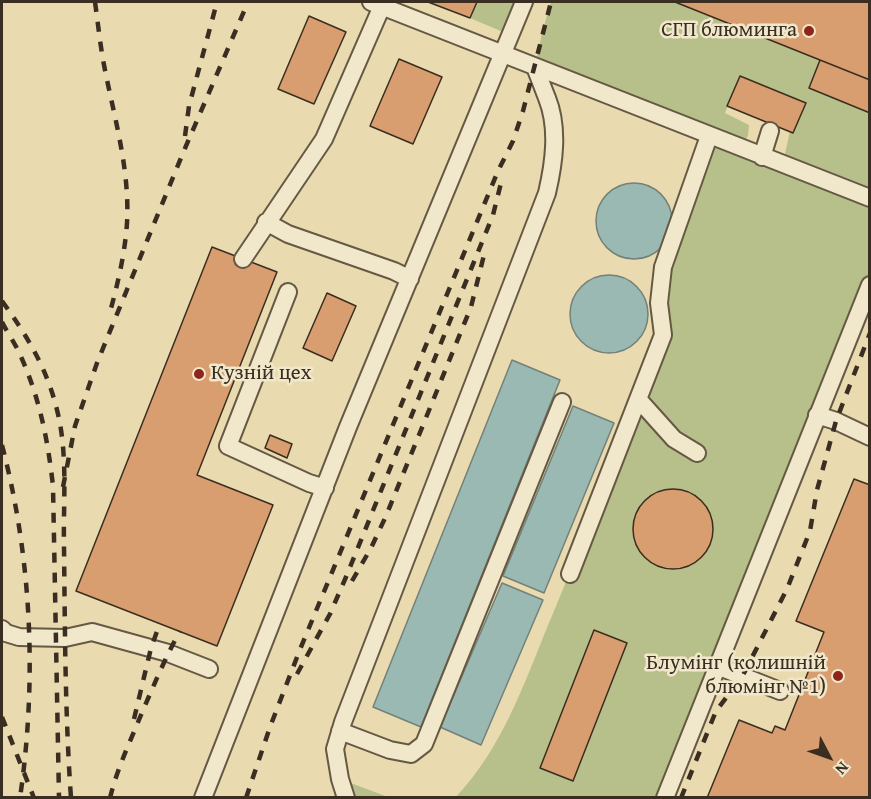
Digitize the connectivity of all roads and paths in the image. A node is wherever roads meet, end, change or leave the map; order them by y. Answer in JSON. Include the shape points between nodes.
{"nodes":[{"id":1,"x":524,"y":2,"type":"edge"},
{"id":2,"x":376,"y":4,"type":"edge"},
{"id":3,"x":503,"y":54,"type":"junction"},
{"id":4,"x":535,"y":67,"type":"junction"},
{"id":5,"x":770,"y":131,"type":"dead end"},
{"id":6,"x":709,"y":136,"type":"junction"},
{"id":7,"x":762,"y":156,"type":"junction"},
{"id":8,"x":870,"y":198,"type":"edge"},
{"id":9,"x":266,"y":222,"type":"junction"},
{"id":10,"x":243,"y":259,"type":"dead end"},
{"id":11,"x":410,"y":279,"type":"junction"},
{"id":12,"x":870,"y":285,"type":"edge"},
{"id":13,"x":288,"y":292,"type":"dead end"},
{"id":14,"x":639,"y":400,"type":"junction"},
{"id":15,"x":561,"y":402,"type":"dead end"},
{"id":16,"x":817,"y":416,"type":"junction"},
{"id":17,"x":870,"y":437,"type":"edge"},
{"id":18,"x":697,"y":453,"type":"dead end"},
{"id":19,"x":325,"y":488,"type":"junction"},
{"id":20,"x":570,"y":574,"type":"dead end"},
{"id":21,"x":2,"y":629,"type":"edge"},
{"id":22,"x":717,"y":666,"type":"junction"},
{"id":23,"x":209,"y":669,"type":"dead end"},
{"id":24,"x":780,"y":692,"type":"dead end"},
{"id":25,"x":340,"y":731,"type":"junction"},
{"id":26,"x":203,"y":798,"type":"edge"},
{"id":27,"x":346,"y":798,"type":"edge"},
{"id":28,"x":665,"y":798,"type":"edge"}],
"edges":[{"from":1,"to":3,"type":"lane"},
{"from":2,"to":3,"type":"lane"},
{"from":2,"to":9,"type":"lane","via":[[324,139]]},
{"from":3,"to":4,"type":"lane"},
{"from":3,"to":11,"type":"lane"},
{"from":4,"to":6,"type":"lane"},
{"from":4,"to":25,"type":"lane","via":[[552,121],[554,164],[547,193]]},
{"from":5,"to":7,"type":"lane"},
{"from":6,"to":7,"type":"lane"},
{"from":6,"to":14,"type":"lane","via":[[663,267],[659,303],[663,335]]},
{"from":7,"to":8,"type":"lane"},
{"from":9,"to":10,"type":"lane"},
{"from":9,"to":11,"type":"lane","via":[[288,234]]},
{"from":11,"to":19,"type":"lane"},
{"from":12,"to":16,"type":"lane"},
{"from":13,"to":19,"type":"lane","via":[[228,446]]},
{"from":14,"to":18,"type":"lane","via":[[674,439]]},
{"from":14,"to":20,"type":"lane"},
{"from":15,"to":25,"type":"lane","via":[[424,744],[411,754]]},
{"from":16,"to":17,"type":"lane"},
{"from":16,"to":22,"type":"lane"},
{"from":19,"to":26,"type":"lane"},
{"from":21,"to":23,"type":"lane","via":[[19,637],[65,638],[92,632]]},
{"from":22,"to":24,"type":"lane"},
{"from":22,"to":28,"type":"lane"},
{"from":25,"to":27,"type":"lane","via":[[335,749]]}]}
